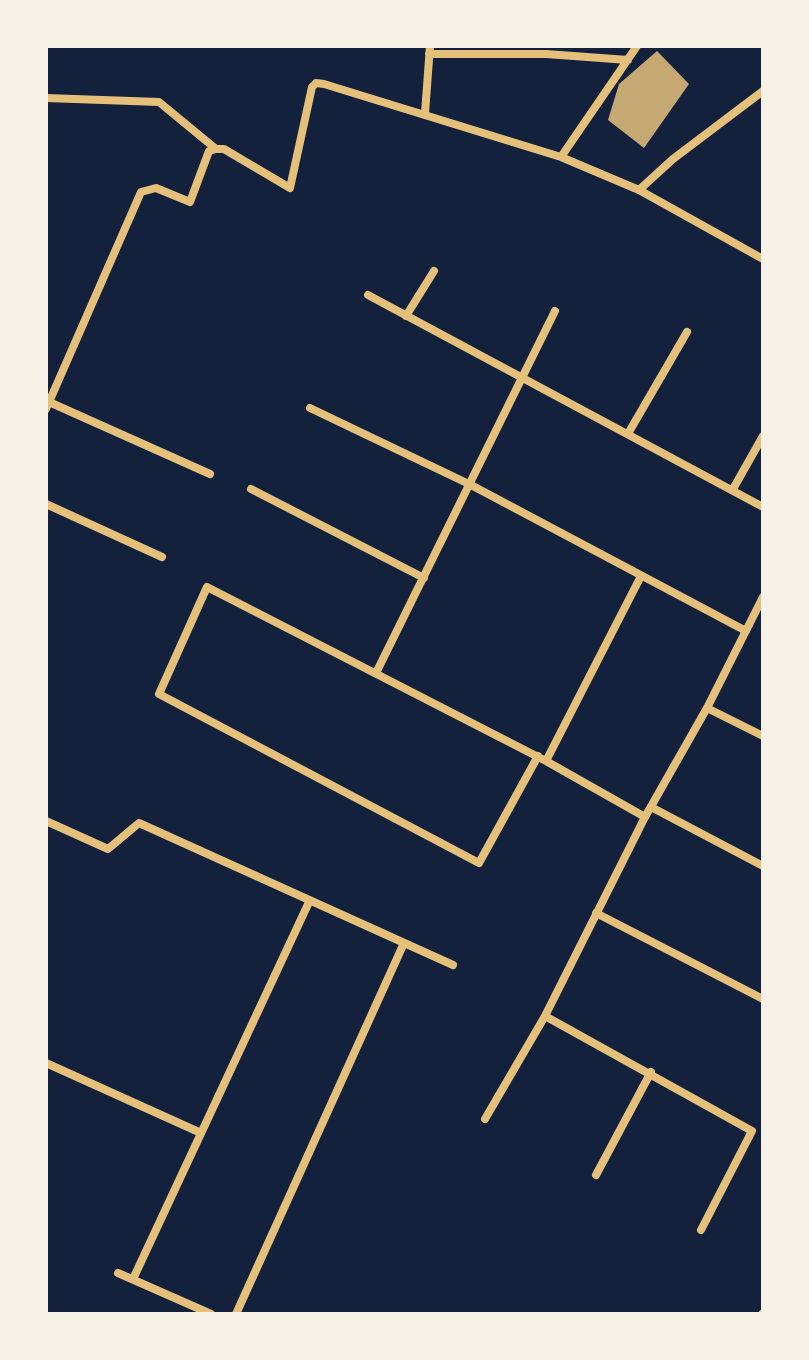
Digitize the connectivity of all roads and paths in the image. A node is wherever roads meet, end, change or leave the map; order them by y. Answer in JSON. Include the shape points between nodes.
{"nodes":[{"id":1,"x":637,"y":46,"type":"edge"},
{"id":2,"x":430,"y":50,"type":"edge"},
{"id":3,"x":628,"y":60,"type":"junction"},
{"id":4,"x":763,"y":91,"type":"edge"},
{"id":5,"x":46,"y":98,"type":"edge"},
{"id":6,"x":425,"y":113,"type":"junction"},
{"id":7,"x":216,"y":149,"type":"junction"},
{"id":8,"x":561,"y":157,"type":"junction"},
{"id":9,"x":639,"y":190,"type":"junction"},
{"id":10,"x":763,"y":259,"type":"edge"},
{"id":11,"x":434,"y":271,"type":"dead end"},
{"id":12,"x":368,"y":295,"type":"dead end"},
{"id":13,"x":555,"y":311,"type":"dead end"},
{"id":14,"x":406,"y":316,"type":"junction"},
{"id":15,"x":687,"y":332,"type":"dead end"},
{"id":16,"x":523,"y":378,"type":"junction"},
{"id":17,"x":48,"y":406,"type":"edge"},
{"id":18,"x":310,"y":408,"type":"dead end"},
{"id":19,"x":629,"y":432,"type":"junction"},
{"id":20,"x":763,"y":436,"type":"edge"},
{"id":21,"x":210,"y":474,"type":"dead end"},
{"id":22,"x":471,"y":485,"type":"junction"},
{"id":23,"x":251,"y":489,"type":"dead end"},
{"id":24,"x":733,"y":489,"type":"junction"},
{"id":25,"x":46,"y":504,"type":"edge"},
{"id":26,"x":763,"y":507,"type":"edge"},
{"id":27,"x":162,"y":557,"type":"dead end"},
{"id":28,"x":424,"y":578,"type":"junction"},
{"id":29,"x":640,"y":578,"type":"junction"},
{"id":30,"x":763,"y":597,"type":"edge"},
{"id":31,"x":759,"y":613,"type":"edge"},
{"id":32,"x":746,"y":631,"type":"junction"},
{"id":33,"x":376,"y":673,"type":"junction"},
{"id":34,"x":707,"y":708,"type":"junction"},
{"id":35,"x":763,"y":736,"type":"edge"},
{"id":36,"x":542,"y":758,"type":"junction"},
{"id":37,"x":651,"y":807,"type":"junction"},
{"id":38,"x":645,"y":817,"type":"junction"},
{"id":39,"x":46,"y":821,"type":"edge"},
{"id":40,"x":763,"y":866,"type":"edge"},
{"id":41,"x":310,"y":900,"type":"junction"},
{"id":42,"x":596,"y":913,"type":"junction"},
{"id":43,"x":404,"y":943,"type":"junction"},
{"id":44,"x":453,"y":965,"type":"dead end"},
{"id":45,"x":763,"y":999,"type":"edge"},
{"id":46,"x":545,"y":1016,"type":"junction"},
{"id":47,"x":46,"y":1063,"type":"edge"},
{"id":48,"x":651,"y":1072,"type":"junction"},
{"id":49,"x":485,"y":1119,"type":"dead end"},
{"id":50,"x":201,"y":1133,"type":"junction"},
{"id":51,"x":596,"y":1175,"type":"dead end"},
{"id":52,"x":701,"y":1230,"type":"dead end"},
{"id":53,"x":118,"y":1273,"type":"dead end"},
{"id":54,"x":133,"y":1279,"type":"junction"},
{"id":55,"x":211,"y":1314,"type":"edge"},
{"id":56,"x":236,"y":1314,"type":"edge"}],
"edges":[{"from":1,"to":3,"type":"street"},
{"from":2,"to":3,"type":"street"},
{"from":2,"to":6,"type":"street"},
{"from":3,"to":8,"type":"street"},
{"from":4,"to":9,"type":"street"},
{"from":5,"to":7,"type":"street","via":[[159,102]]},
{"from":6,"to":7,"type":"street","via":[[316,83],[290,188]]},
{"from":6,"to":8,"type":"street"},
{"from":7,"to":17,"type":"street","via":[[209,151],[190,202],[156,188],[141,192]]},
{"from":8,"to":9,"type":"street"},
{"from":9,"to":10,"type":"street"},
{"from":11,"to":14,"type":"street"},
{"from":12,"to":14,"type":"street"},
{"from":13,"to":16,"type":"street"},
{"from":14,"to":16,"type":"street"},
{"from":15,"to":19,"type":"street"},
{"from":16,"to":19,"type":"street"},
{"from":16,"to":22,"type":"street"},
{"from":17,"to":21,"type":"street"},
{"from":18,"to":22,"type":"street"},
{"from":19,"to":24,"type":"street"},
{"from":20,"to":24,"type":"street"},
{"from":22,"to":28,"type":"street"},
{"from":22,"to":29,"type":"street"},
{"from":23,"to":28,"type":"street"},
{"from":24,"to":26,"type":"street"},
{"from":25,"to":27,"type":"street"},
{"from":28,"to":33,"type":"street"},
{"from":29,"to":32,"type":"street"},
{"from":29,"to":36,"type":"street"},
{"from":30,"to":31,"type":"street"},
{"from":31,"to":32,"type":"street"},
{"from":32,"to":34,"type":"street"},
{"from":33,"to":36,"type":"street"},
{"from":33,"to":36,"type":"street","via":[[207,587],[159,694],[479,863]]},
{"from":34,"to":35,"type":"street"},
{"from":34,"to":37,"type":"street"},
{"from":36,"to":38,"type":"street"},
{"from":37,"to":38,"type":"street"},
{"from":37,"to":40,"type":"street"},
{"from":38,"to":42,"type":"street"},
{"from":39,"to":41,"type":"street","via":[[108,849],[139,823]]},
{"from":41,"to":43,"type":"street"},
{"from":41,"to":50,"type":"street"},
{"from":42,"to":45,"type":"street"},
{"from":42,"to":46,"type":"street"},
{"from":43,"to":44,"type":"street"},
{"from":43,"to":56,"type":"street"},
{"from":46,"to":48,"type":"street"},
{"from":46,"to":49,"type":"street"},
{"from":47,"to":50,"type":"street"},
{"from":48,"to":51,"type":"street"},
{"from":48,"to":52,"type":"street","via":[[752,1131]]},
{"from":50,"to":54,"type":"street"},
{"from":53,"to":54,"type":"street"},
{"from":54,"to":55,"type":"street"}]}
